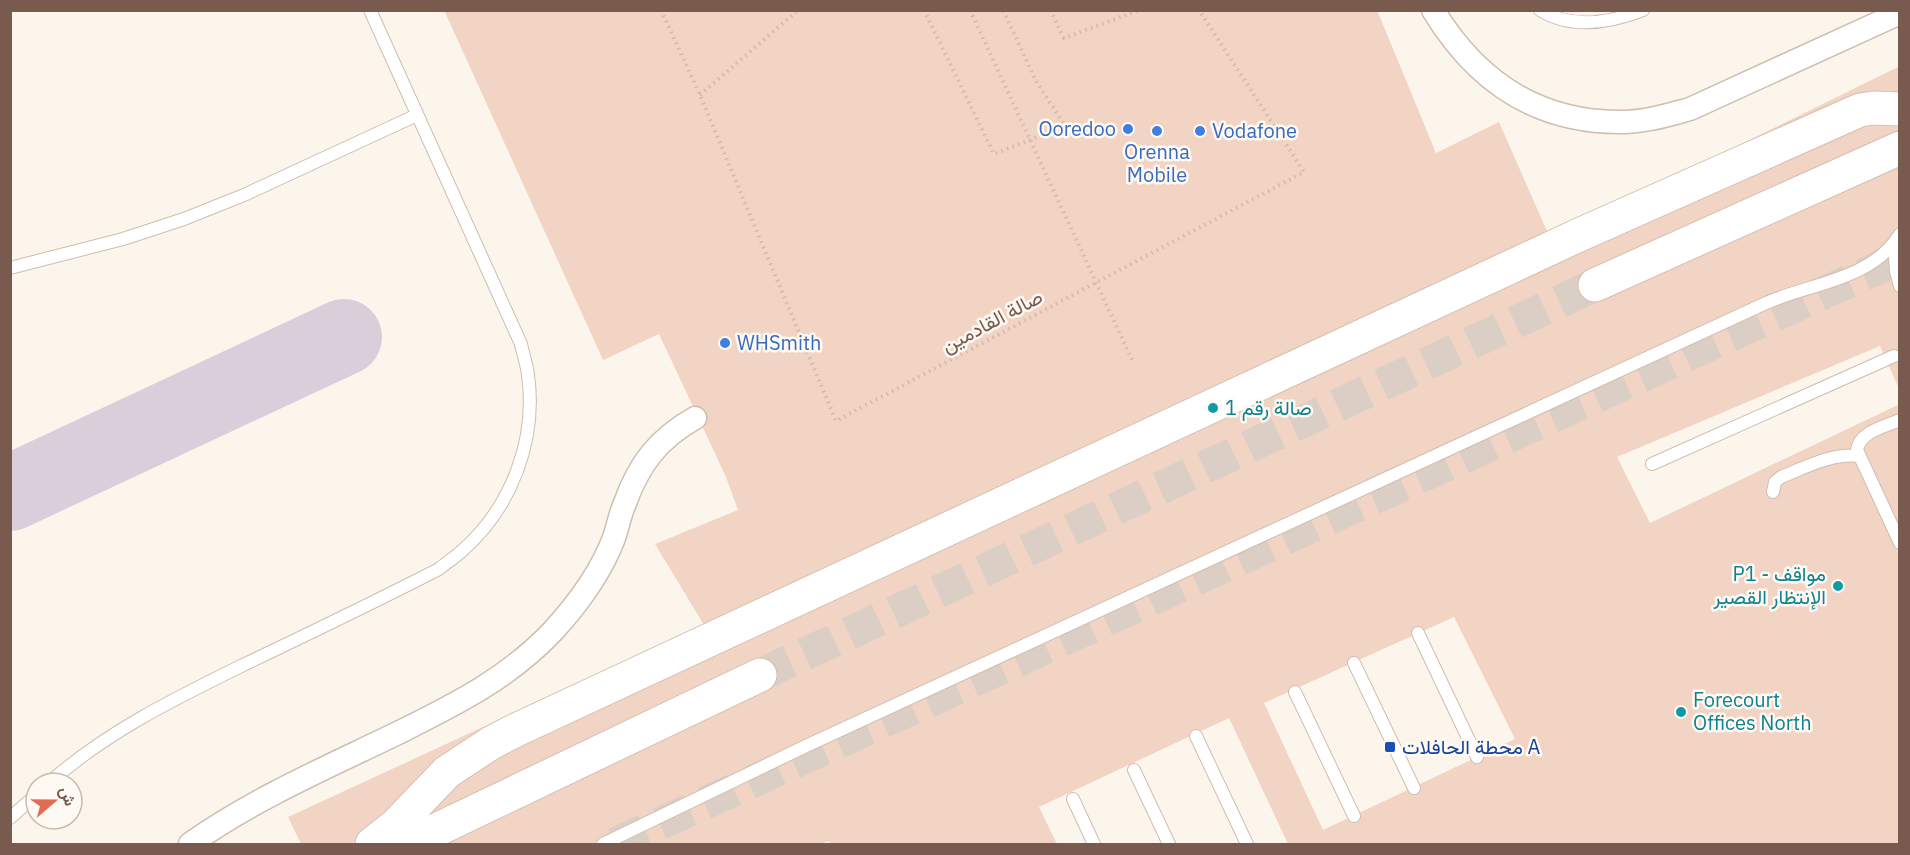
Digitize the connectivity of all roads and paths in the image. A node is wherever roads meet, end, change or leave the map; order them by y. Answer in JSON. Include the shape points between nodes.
{"nodes":[{"id":1,"x":370,"y":10,"type":"edge"},
{"id":2,"x":661,"y":10,"type":"edge"},
{"id":3,"x":798,"y":10,"type":"edge"},
{"id":4,"x":924,"y":10,"type":"edge"},
{"id":5,"x":970,"y":10,"type":"edge"},
{"id":6,"x":1003,"y":10,"type":"edge"},
{"id":7,"x":1050,"y":10,"type":"edge"},
{"id":8,"x":1140,"y":10,"type":"edge"},
{"id":9,"x":1198,"y":10,"type":"edge"},
{"id":10,"x":1433,"y":10,"type":"edge"},
{"id":11,"x":1540,"y":10,"type":"edge"},
{"id":12,"x":1643,"y":10,"type":"edge"},
{"id":13,"x":1899,"y":13,"type":"edge"},
{"id":14,"x":700,"y":95,"type":"junction"},
{"id":15,"x":1899,"y":109,"type":"edge"},
{"id":16,"x":417,"y":115,"type":"junction"},
{"id":17,"x":1031,"y":140,"type":"junction"},
{"id":18,"x":1899,"y":148,"type":"edge"},
{"id":19,"x":1898,"y":242,"type":"edge"},
{"id":20,"x":10,"y":268,"type":"edge"},
{"id":21,"x":1095,"y":283,"type":"junction"},
{"id":22,"x":1595,"y":285,"type":"tunnel mouth"},
{"id":23,"x":1899,"y":286,"type":"edge"},
{"id":24,"x":1894,"y":356,"type":"dead end"},
{"id":25,"x":1132,"y":360,"type":"dead end"},
{"id":26,"x":695,"y":418,"type":"dead end"},
{"id":27,"x":1899,"y":420,"type":"edge"},
{"id":28,"x":1859,"y":456,"type":"junction"},
{"id":29,"x":1652,"y":464,"type":"dead end"},
{"id":30,"x":1773,"y":492,"type":"dead end"},
{"id":31,"x":1899,"y":543,"type":"edge"},
{"id":32,"x":1418,"y":633,"type":"dead end"},
{"id":33,"x":1354,"y":663,"type":"dead end"},
{"id":34,"x":760,"y":675,"type":"tunnel mouth"},
{"id":35,"x":1295,"y":692,"type":"dead end"},
{"id":36,"x":1196,"y":736,"type":"dead end"},
{"id":37,"x":1477,"y":758,"type":"dead end"},
{"id":38,"x":1134,"y":770,"type":"dead end"},
{"id":39,"x":64,"y":771,"type":"edge"},
{"id":40,"x":1414,"y":788,"type":"dead end"},
{"id":41,"x":1073,"y":800,"type":"dead end"},
{"id":42,"x":24,"y":806,"type":"edge"},
{"id":43,"x":1354,"y":816,"type":"dead end"},
{"id":44,"x":10,"y":818,"type":"edge"},
{"id":45,"x":623,"y":839,"type":"edge"},
{"id":46,"x":190,"y":844,"type":"edge"},
{"id":47,"x":372,"y":844,"type":"edge"},
{"id":48,"x":407,"y":844,"type":"edge"},
{"id":49,"x":603,"y":844,"type":"edge"},
{"id":50,"x":1094,"y":844,"type":"edge"},
{"id":51,"x":1169,"y":844,"type":"edge"},
{"id":52,"x":1247,"y":844,"type":"edge"}],
"edges":[{"from":1,"to":16,"type":"lane"},
{"from":2,"to":14,"type":"path"},
{"from":3,"to":14,"type":"path"},
{"from":4,"to":17,"type":"path","via":[[994,154]]},
{"from":5,"to":25,"type":"path"},
{"from":6,"to":17,"type":"path","via":[[1036,81],[1065,126]]},
{"from":7,"to":8,"type":"path","via":[[1064,38]]},
{"from":9,"to":21,"type":"path","name":"صالة القادمين","via":[[1304,172]]},
{"from":10,"to":13,"type":"street","via":[[1470,62],[1496,84],[1556,114],[1623,123],[1657,119],[1690,109]]},
{"from":11,"to":12,"type":"lane","via":[[1568,21],[1594,23],[1619,20]]},
{"from":14,"to":21,"type":"path","name":"صالة القادمين","via":[[836,421]]},
{"from":15,"to":47,"type":"street","via":[[1860,110],[1579,235],[514,731],[447,772]]},
{"from":16,"to":20,"type":"lane","via":[[184,219]]},
{"from":16,"to":39,"type":"lane","via":[[524,354],[530,407],[526,439],[518,470],[504,499],[465,549],[439,568],[190,691],[99,744]]},
{"from":17,"to":21,"type":"path"},
{"from":18,"to":22,"type":"street"},
{"from":19,"to":23,"type":"lane"},
{"from":19,"to":45,"type":"lane","via":[[1860,269],[1766,303],[806,746]]},
{"from":24,"to":29,"type":"lane"},
{"from":26,"to":46,"type":"street","via":[[653,450],[635,475],[614,538],[598,571],[577,602],[525,657],[463,700],[265,799]]},
{"from":27,"to":28,"type":"lane","via":[[1862,437]]},
{"from":28,"to":30,"type":"lane","via":[[1841,455],[1781,477]]},
{"from":28,"to":31,"type":"lane"},
{"from":32,"to":37,"type":"lane"},
{"from":33,"to":40,"type":"lane"},
{"from":34,"to":48,"type":"street"},
{"from":35,"to":43,"type":"lane"},
{"from":36,"to":52,"type":"lane"},
{"from":38,"to":51,"type":"lane"},
{"from":41,"to":50,"type":"lane"},
{"from":42,"to":44,"type":"lane"},
{"from":45,"to":49,"type":"lane"}]}
